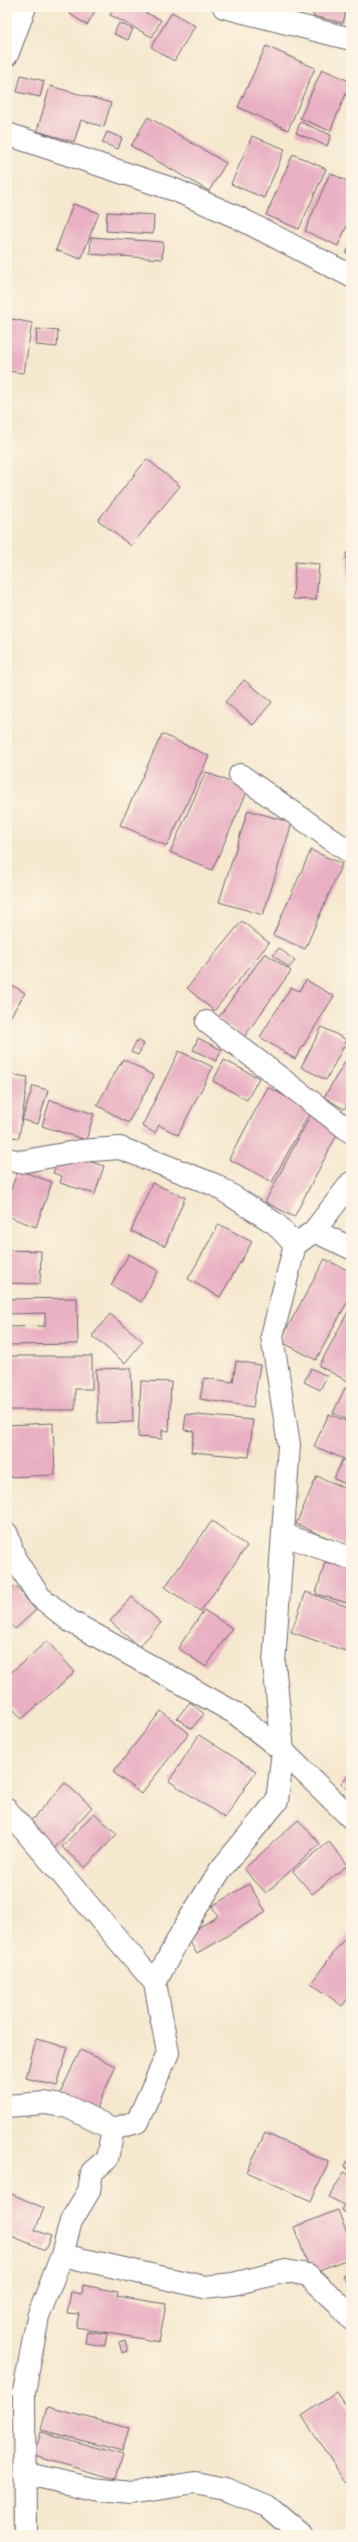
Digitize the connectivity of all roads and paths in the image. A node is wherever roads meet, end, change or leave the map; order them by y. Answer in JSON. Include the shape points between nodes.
{"nodes":[{"id":1,"x":25,"y":7,"type":"edge"},
{"id":2,"x":224,"y":7,"type":"edge"},
{"id":3,"x":351,"y":39,"type":"edge"},
{"id":4,"x":7,"y":54,"type":"edge"},
{"id":5,"x":7,"y":134,"type":"edge"},
{"id":6,"x":351,"y":276,"type":"edge"},
{"id":7,"x":240,"y":775,"type":"dead end"},
{"id":8,"x":351,"y":852,"type":"edge"},
{"id":9,"x":207,"y":1022,"type":"dead end"},
{"id":10,"x":351,"y":1132,"type":"edge"},
{"id":11,"x":7,"y":1159,"type":"edge"},
{"id":12,"x":351,"y":1183,"type":"edge"},
{"id":13,"x":314,"y":1231,"type":"junction"},
{"id":14,"x":295,"y":1245,"type":"junction"},
{"id":15,"x":351,"y":1248,"type":"edge"},
{"id":16,"x":7,"y":1534,"type":"edge"},
{"id":17,"x":284,"y":1535,"type":"junction"},
{"id":18,"x":351,"y":1558,"type":"edge"},
{"id":19,"x":283,"y":1751,"type":"junction"},
{"id":20,"x":7,"y":1810,"type":"edge"},
{"id":21,"x":351,"y":1818,"type":"edge"},
{"id":22,"x":155,"y":1982,"type":"junction"},
{"id":23,"x":7,"y":2106,"type":"edge"},
{"id":24,"x":113,"y":2128,"type":"junction"},
{"id":25,"x":62,"y":2255,"type":"junction"},
{"id":26,"x":351,"y":2319,"type":"edge"},
{"id":27,"x":24,"y":2473,"type":"junction"},
{"id":28,"x":25,"y":2535,"type":"edge"},
{"id":29,"x":301,"y":2535,"type":"edge"}],
"edges":[{"from":1,"to":4,"type":"street"},
{"from":2,"to":3,"type":"street"},
{"from":5,"to":6,"type":"street","via":[[175,190],[239,218]]},
{"from":7,"to":8,"type":"street"},
{"from":9,"to":10,"type":"street"},
{"from":11,"to":14,"type":"street","via":[[20,1162],[80,1151],[120,1148],[215,1185],[276,1224]]},
{"from":12,"to":13,"type":"street"},
{"from":13,"to":14,"type":"street"},
{"from":13,"to":15,"type":"street"},
{"from":14,"to":17,"type":"street","via":[[272,1336],[289,1445]]},
{"from":16,"to":19,"type":"street","via":[[15,1558],[39,1596],[70,1621],[235,1713]]},
{"from":17,"to":18,"type":"street"},
{"from":17,"to":19,"type":"street","via":[[274,1663]]},
{"from":19,"to":21,"type":"street"},
{"from":19,"to":22,"type":"street","via":[[277,1802],[221,1868],[184,1926]]},
{"from":20,"to":22,"type":"street"},
{"from":22,"to":24,"type":"street","via":[[168,2053],[137,2122]]},
{"from":23,"to":24,"type":"street","via":[[45,2103],[68,2107]]},
{"from":24,"to":25,"type":"street","via":[[107,2159],[92,2172],[90,2191],[71,2221]]},
{"from":25,"to":26,"type":"street","via":[[204,2287],[233,2284],[286,2271],[308,2275]]},
{"from":25,"to":27,"type":"street","via":[[38,2317],[24,2392]]},
{"from":27,"to":28,"type":"street"},
{"from":27,"to":29,"type":"street","via":[[93,2489],[131,2493],[195,2484],[225,2489],[267,2506]]}]}
